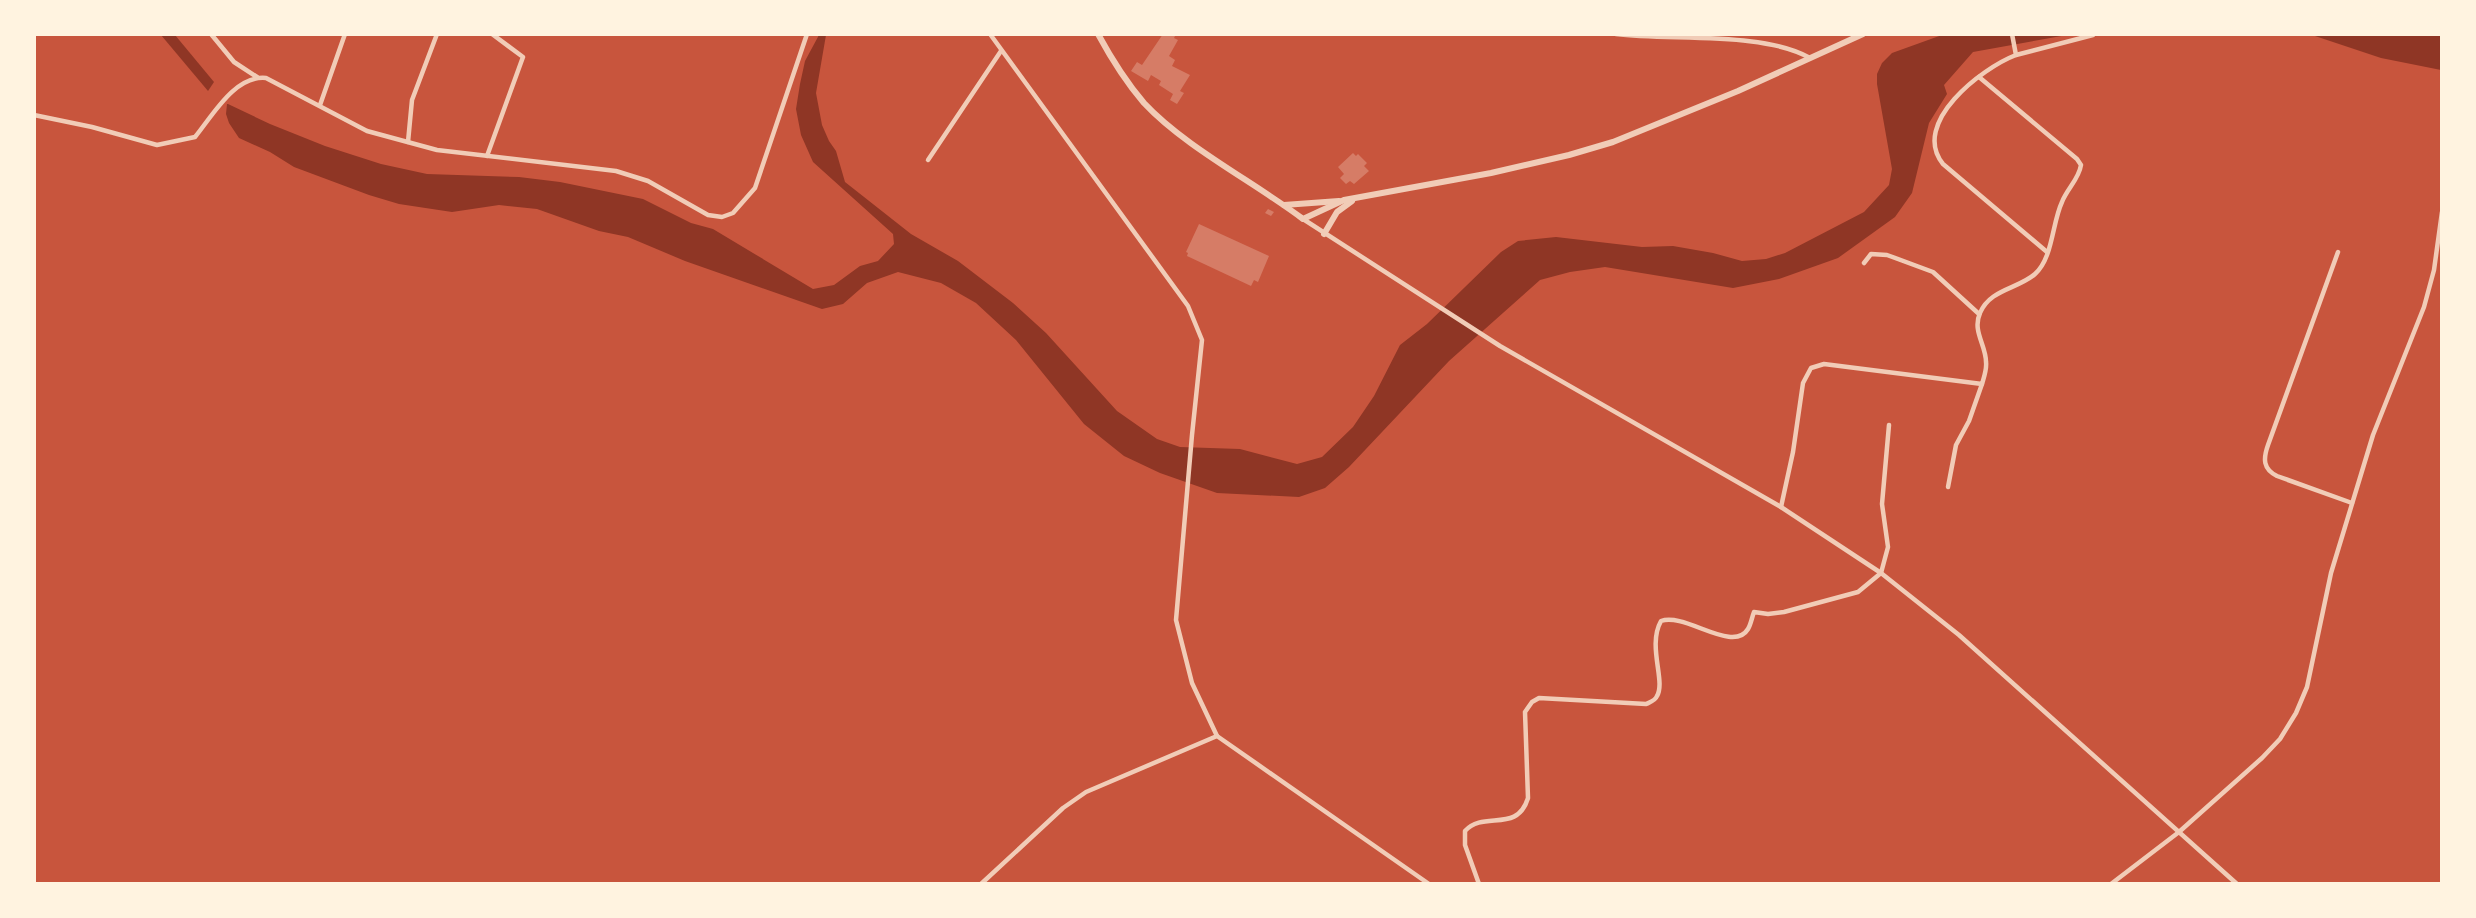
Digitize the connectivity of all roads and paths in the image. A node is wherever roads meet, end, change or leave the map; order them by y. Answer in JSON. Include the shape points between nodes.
{"nodes":[{"id":1,"x":211,"y":34,"type":"edge"},
{"id":2,"x":345,"y":34,"type":"edge"},
{"id":3,"x":437,"y":34,"type":"edge"},
{"id":4,"x":492,"y":34,"type":"edge"},
{"id":5,"x":807,"y":34,"type":"edge"},
{"id":6,"x":990,"y":34,"type":"edge"},
{"id":7,"x":1098,"y":34,"type":"edge"},
{"id":8,"x":1616,"y":34,"type":"edge"},
{"id":9,"x":1863,"y":34,"type":"edge"},
{"id":10,"x":2012,"y":34,"type":"edge"},
{"id":11,"x":2093,"y":35,"type":"edge"},
{"id":12,"x":1001,"y":51,"type":"junction"},
{"id":13,"x":2016,"y":55,"type":"junction"},
{"id":14,"x":1810,"y":58,"type":"junction"},
{"id":15,"x":257,"y":77,"type":"junction"},
{"id":16,"x":1979,"y":77,"type":"junction"},
{"id":17,"x":321,"y":105,"type":"junction"},
{"id":18,"x":34,"y":115,"type":"edge"},
{"id":19,"x":408,"y":142,"type":"junction"},
{"id":20,"x":488,"y":156,"type":"junction"},
{"id":21,"x":928,"y":160,"type":"dead end"},
{"id":22,"x":1355,"y":198,"type":"junction"},
{"id":23,"x":1344,"y":200,"type":"junction"},
{"id":24,"x":1283,"y":204,"type":"junction"},
{"id":25,"x":2442,"y":212,"type":"edge"},
{"id":26,"x":1303,"y":219,"type":"junction"},
{"id":27,"x":1324,"y":234,"type":"junction"},
{"id":28,"x":2047,"y":252,"type":"junction"},
{"id":29,"x":2338,"y":252,"type":"dead end"},
{"id":30,"x":1864,"y":264,"type":"dead end"},
{"id":31,"x":1979,"y":314,"type":"junction"},
{"id":32,"x":1982,"y":384,"type":"junction"},
{"id":33,"x":1889,"y":425,"type":"dead end"},
{"id":34,"x":1948,"y":487,"type":"dead end"},
{"id":35,"x":2352,"y":503,"type":"junction"},
{"id":36,"x":1781,"y":507,"type":"junction"},
{"id":37,"x":1881,"y":573,"type":"junction"},
{"id":38,"x":1217,"y":736,"type":"junction"},
{"id":39,"x":2179,"y":832,"type":"junction"},
{"id":40,"x":981,"y":884,"type":"edge"},
{"id":41,"x":1429,"y":884,"type":"edge"},
{"id":42,"x":1479,"y":884,"type":"edge"},
{"id":43,"x":2111,"y":884,"type":"edge"},
{"id":44,"x":2237,"y":884,"type":"edge"}],
"edges":[{"from":1,"to":15,"type":"street","via":[[234,62]]},
{"from":2,"to":17,"type":"street"},
{"from":3,"to":19,"type":"street","via":[[412,100]]},
{"from":4,"to":20,"type":"street","via":[[523,57]]},
{"from":5,"to":20,"type":"street","via":[[755,188],[733,213],[722,217],[708,215],[648,181],[616,171]]},
{"from":6,"to":12,"type":"street"},
{"from":7,"to":24,"type":"street","via":[[1146,105],[1216,160]]},
{"from":8,"to":14,"type":"street","via":[[1728,40],[1796,49]]},
{"from":9,"to":14,"type":"street"},
{"from":10,"to":13,"type":"street"},
{"from":11,"to":13,"type":"street"},
{"from":12,"to":21,"type":"street"},
{"from":12,"to":38,"type":"street","via":[[1188,306],[1202,340],[1176,620],[1192,683]]},
{"from":13,"to":16,"type":"street","via":[[1994,64]]},
{"from":14,"to":22,"type":"street","via":[[1613,142],[1569,155]]},
{"from":15,"to":17,"type":"street"},
{"from":15,"to":18,"type":"street","via":[[230,93],[195,137],[157,145]]},
{"from":16,"to":28,"type":"street","via":[[2079,162],[2080,170],[2061,205]]},
{"from":16,"to":28,"type":"street","via":[[1939,121],[1934,135],[1935,150],[1943,164]]},
{"from":17,"to":19,"type":"street","via":[[368,131]]},
{"from":19,"to":20,"type":"street"},
{"from":22,"to":23,"type":"street"},
{"from":22,"to":27,"type":"street","via":[[1336,212]]},
{"from":23,"to":24,"type":"street"},
{"from":23,"to":26,"type":"street"},
{"from":24,"to":26,"type":"street"},
{"from":25,"to":35,"type":"street","via":[[2424,307],[2380,415]]},
{"from":26,"to":27,"type":"street"},
{"from":27,"to":36,"type":"street","via":[[1500,346]]},
{"from":28,"to":31,"type":"street","via":[[2035,274],[2000,292]]},
{"from":29,"to":35,"type":"street","via":[[2264,460],[2268,470],[2277,476]]},
{"from":30,"to":31,"type":"street","via":[[1871,254],[1880,253],[1928,269]]},
{"from":31,"to":32,"type":"street","via":[[1977,323],[1986,363]]},
{"from":32,"to":34,"type":"street","via":[[1970,420],[1956,445]]},
{"from":32,"to":36,"type":"street","via":[[1824,364],[1810,368],[1803,383]]},
{"from":33,"to":37,"type":"street","via":[[1882,504],[1888,547]]},
{"from":35,"to":39,"type":"street","via":[[2331,573],[2307,687],[2293,719],[2262,758]]},
{"from":36,"to":37,"type":"street"},
{"from":37,"to":39,"type":"street","via":[[1959,635]]},
{"from":37,"to":42,"type":"street","via":[[1858,592],[1784,612],[1754,612],[1748,630],[1734,639],[1691,624],[1666,618],[1660,621],[1655,656],[1660,687],[1653,701],[1646,704],[1539,698],[1532,702],[1525,712],[1526,806],[1515,818],[1470,826],[1465,831],[1465,845]]},
{"from":38,"to":40,"type":"street","via":[[1086,792],[1063,808]]},
{"from":38,"to":41,"type":"street"},
{"from":39,"to":43,"type":"street"},
{"from":39,"to":44,"type":"street"}]}
